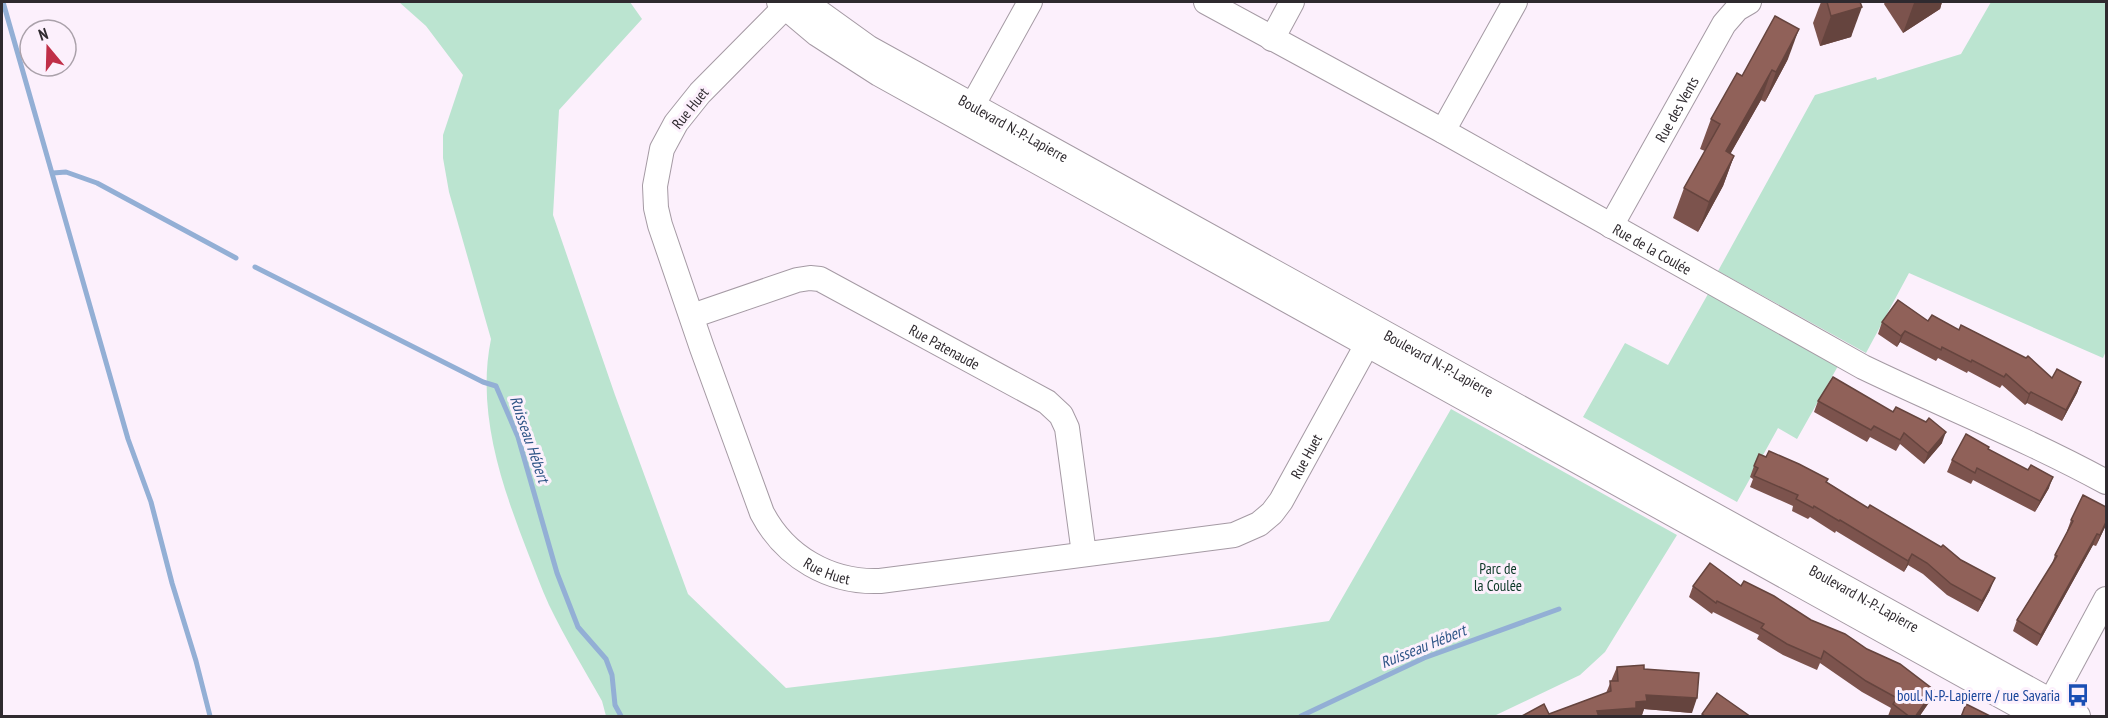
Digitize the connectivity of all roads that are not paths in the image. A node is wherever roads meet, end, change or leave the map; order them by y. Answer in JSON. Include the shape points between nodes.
{"nodes":[{"id":1,"x":1030,"y":2,"type":"edge"},
{"id":2,"x":1206,"y":2,"type":"edge"},
{"id":3,"x":1292,"y":2,"type":"edge"},
{"id":4,"x":1515,"y":2,"type":"edge"},
{"id":5,"x":1749,"y":2,"type":"edge"},
{"id":6,"x":790,"y":3,"type":"edge"},
{"id":7,"x":1272,"y":39,"type":"junction"},
{"id":8,"x":968,"y":113,"type":"junction"},
{"id":9,"x":1443,"y":131,"type":"junction"},
{"id":10,"x":1611,"y":226,"type":"junction"},
{"id":11,"x":692,"y":316,"type":"junction"},
{"id":12,"x":1372,"y":336,"type":"junction"},
{"id":13,"x":2106,"y":482,"type":"edge"},
{"id":14,"x":1084,"y":554,"type":"junction"},
{"id":15,"x":2106,"y":599,"type":"edge"},
{"id":16,"x":2043,"y":711,"type":"edge"},
{"id":17,"x":2078,"y":717,"type":"edge"}],
"edges":[{"from":1,"to":8,"type":"street"},
{"from":2,"to":7,"type":"street","name":"Rue de la Coulée"},
{"from":3,"to":7,"type":"street"},
{"from":4,"to":9,"type":"street"},
{"from":5,"to":10,"type":"street","name":"Rue des Vents","via":[[1724,24]]},
{"from":6,"to":8,"type":"street","name":"Boulevard N.-P.-Lapierre","via":[[833,46],[879,74]]},
{"from":6,"to":11,"type":"street","name":"Rue Huet","via":[[687,108],[662,149],[656,172],[656,208]]},
{"from":7,"to":9,"type":"street","name":"Rue de la Coulée"},
{"from":8,"to":12,"type":"street","name":"Boulevard N.-P.-Lapierre"},
{"from":9,"to":10,"type":"street","name":"Rue de la Coulée"},
{"from":10,"to":13,"type":"street","name":"Rue de la Coulée","via":[[1863,367],[2036,445]]},
{"from":11,"to":14,"type":"street","name":"Rue Patenaude","via":[[797,280],[820,279],[1047,402],[1061,415],[1069,436]]},
{"from":11,"to":14,"type":"street","name":"Rue Huet","via":[[762,513],[774,534],[806,563],[850,580],[869,581]]},
{"from":12,"to":14,"type":"street","name":"Rue Huet","via":[[1281,501],[1259,524],[1234,535]]},
{"from":12,"to":16,"type":"street","name":"Boulevard N.-P.-Lapierre"},
{"from":15,"to":16,"type":"street"},
{"from":16,"to":17,"type":"street","name":"Boulevard N.-P.-Lapierre"}]}
